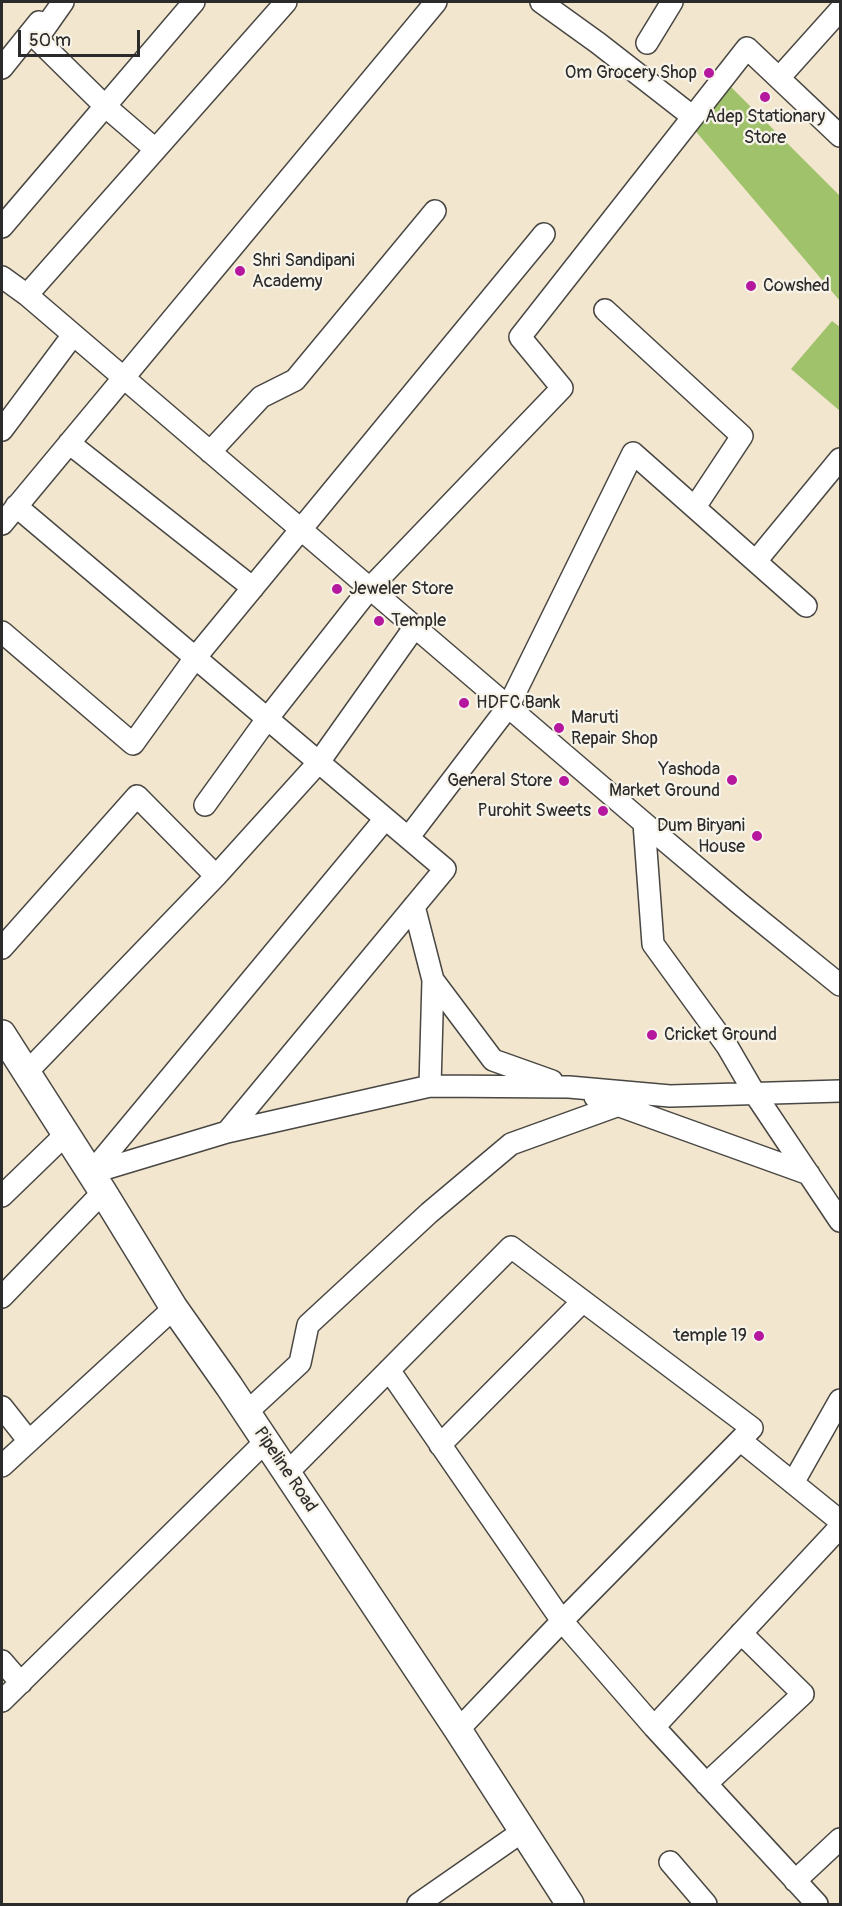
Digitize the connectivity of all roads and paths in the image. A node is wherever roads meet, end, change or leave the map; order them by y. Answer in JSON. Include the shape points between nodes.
{"nodes":[{"id":1,"x":56,"y":2,"type":"edge"},
{"id":2,"x":63,"y":2,"type":"edge"},
{"id":3,"x":194,"y":2,"type":"edge"},
{"id":4,"x":286,"y":2,"type":"edge"},
{"id":5,"x":436,"y":2,"type":"edge"},
{"id":6,"x":541,"y":2,"type":"edge"},
{"id":7,"x":672,"y":2,"type":"edge"},
{"id":8,"x":840,"y":10,"type":"edge"},
{"id":9,"x":647,"y":43,"type":"dead end"},
{"id":10,"x":2,"y":68,"type":"edge"},
{"id":11,"x":779,"y":78,"type":"junction"},
{"id":12,"x":105,"y":106,"type":"junction"},
{"id":13,"x":693,"y":117,"type":"junction"},
{"id":14,"x":840,"y":136,"type":"edge"},
{"id":15,"x":155,"y":149,"type":"junction"},
{"id":16,"x":435,"y":211,"type":"dead end"},
{"id":17,"x":2,"y":227,"type":"edge"},
{"id":18,"x":544,"y":234,"type":"dead end"},
{"id":19,"x":2,"y":277,"type":"edge"},
{"id":20,"x":27,"y":295,"type":"junction"},
{"id":21,"x":605,"y":310,"type":"dead end"},
{"id":22,"x":73,"y":335,"type":"junction"},
{"id":23,"x":123,"y":378,"type":"junction"},
{"id":24,"x":2,"y":430,"type":"edge"},
{"id":25,"x":69,"y":443,"type":"junction"},
{"id":26,"x":210,"y":452,"type":"junction"},
{"id":27,"x":840,"y":459,"type":"edge"},
{"id":28,"x":16,"y":506,"type":"junction"},
{"id":29,"x":695,"y":507,"type":"junction"},
{"id":30,"x":2,"y":524,"type":"edge"},
{"id":31,"x":301,"y":530,"type":"junction"},
{"id":32,"x":756,"y":561,"type":"junction"},
{"id":33,"x":253,"y":588,"type":"junction"},
{"id":34,"x":370,"y":588,"type":"junction"},
{"id":35,"x":806,"y":606,"type":"dead end"},
{"id":36,"x":414,"y":628,"type":"junction"},
{"id":37,"x":2,"y":633,"type":"edge"},
{"id":38,"x":195,"y":658,"type":"junction"},
{"id":39,"x":508,"y":706,"type":"junction"},
{"id":40,"x":267,"y":719,"type":"junction"},
{"id":41,"x":319,"y":762,"type":"junction"},
{"id":42,"x":205,"y":806,"type":"dead end"},
{"id":43,"x":385,"y":819,"type":"junction"},
{"id":44,"x":644,"y":823,"type":"junction"},
{"id":45,"x":408,"y":838,"type":"junction"},
{"id":46,"x":216,"y":876,"type":"junction"},
{"id":47,"x":414,"y":906,"type":"junction"},
{"id":48,"x":2,"y":948,"type":"edge"},
{"id":49,"x":433,"y":980,"type":"junction"},
{"id":50,"x":840,"y":985,"type":"edge"},
{"id":51,"x":3,"y":1039,"type":"edge"},
{"id":52,"x":27,"y":1072,"type":"junction"},
{"id":53,"x":430,"y":1086,"type":"junction"},
{"id":54,"x":569,"y":1087,"type":"junction"},
{"id":55,"x":840,"y":1091,"type":"edge"},
{"id":56,"x":755,"y":1094,"type":"junction"},
{"id":57,"x":619,"y":1106,"type":"junction"},
{"id":58,"x":227,"y":1132,"type":"junction"},
{"id":59,"x":66,"y":1134,"type":"junction"},
{"id":60,"x":809,"y":1174,"type":"junction"},
{"id":61,"x":97,"y":1183,"type":"junction"},
{"id":62,"x":2,"y":1196,"type":"edge"},
{"id":63,"x":840,"y":1221,"type":"edge"},
{"id":64,"x":2,"y":1297,"type":"edge"},
{"id":65,"x":583,"y":1301,"type":"junction"},
{"id":66,"x":174,"y":1308,"type":"junction"},
{"id":67,"x":388,"y":1370,"type":"junction"},
{"id":68,"x":840,"y":1400,"type":"edge"},
{"id":69,"x":2,"y":1407,"type":"edge"},
{"id":70,"x":246,"y":1413,"type":"junction"},
{"id":71,"x":28,"y":1440,"type":"junction"},
{"id":72,"x":740,"y":1440,"type":"junction"},
{"id":73,"x":266,"y":1441,"type":"junction"},
{"id":74,"x":440,"y":1445,"type":"junction"},
{"id":75,"x":2,"y":1466,"type":"edge"},
{"id":76,"x":287,"y":1473,"type":"junction"},
{"id":77,"x":793,"y":1483,"type":"junction"},
{"id":78,"x":839,"y":1519,"type":"edge"},
{"id":79,"x":562,"y":1621,"type":"junction"},
{"id":80,"x":741,"y":1633,"type":"junction"},
{"id":81,"x":2,"y":1661,"type":"edge"},
{"id":82,"x":21,"y":1683,"type":"junction"},
{"id":83,"x":2,"y":1701,"type":"edge"},
{"id":84,"x":654,"y":1727,"type":"junction"},
{"id":85,"x":458,"y":1730,"type":"junction"},
{"id":86,"x":706,"y":1784,"type":"junction"},
{"id":87,"x":523,"y":1831,"type":"junction"},
{"id":88,"x":840,"y":1839,"type":"edge"},
{"id":89,"x":670,"y":1862,"type":"dead end"},
{"id":90,"x":795,"y":1881,"type":"junction"},
{"id":91,"x":418,"y":1905,"type":"edge"},
{"id":92,"x":570,"y":1905,"type":"edge"},
{"id":93,"x":706,"y":1905,"type":"edge"},
{"id":94,"x":817,"y":1905,"type":"edge"}],
"edges":[{"from":1,"to":10,"type":"street"},
{"from":2,"to":12,"type":"street","via":[[37,39]]},
{"from":3,"to":12,"type":"street"},
{"from":4,"to":15,"type":"street"},
{"from":5,"to":23,"type":"street"},
{"from":6,"to":13,"type":"street"},
{"from":7,"to":9,"type":"street"},
{"from":8,"to":11,"type":"street"},
{"from":11,"to":13,"type":"street","via":[[747,48]]},
{"from":11,"to":14,"type":"street"},
{"from":12,"to":15,"type":"street"},
{"from":12,"to":17,"type":"street"},
{"from":13,"to":34,"type":"street","via":[[520,337],[562,388]]},
{"from":15,"to":20,"type":"street"},
{"from":16,"to":26,"type":"street","via":[[295,380],[261,397]]},
{"from":18,"to":31,"type":"street"},
{"from":19,"to":20,"type":"street"},
{"from":20,"to":22,"type":"street"},
{"from":21,"to":29,"type":"street","via":[[742,436]]},
{"from":22,"to":23,"type":"street"},
{"from":22,"to":24,"type":"street"},
{"from":23,"to":25,"type":"street"},
{"from":23,"to":26,"type":"street"},
{"from":25,"to":28,"type":"street"},
{"from":25,"to":33,"type":"street"},
{"from":26,"to":31,"type":"street"},
{"from":27,"to":32,"type":"street"},
{"from":28,"to":30,"type":"street"},
{"from":28,"to":38,"type":"street"},
{"from":29,"to":32,"type":"street"},
{"from":29,"to":39,"type":"street","via":[[633,453]]},
{"from":31,"to":33,"type":"street"},
{"from":31,"to":34,"type":"street"},
{"from":32,"to":35,"type":"street"},
{"from":33,"to":38,"type":"street"},
{"from":34,"to":36,"type":"street"},
{"from":34,"to":40,"type":"street"},
{"from":36,"to":39,"type":"street"},
{"from":36,"to":41,"type":"street"},
{"from":37,"to":38,"type":"street","via":[[133,744]]},
{"from":38,"to":40,"type":"street"},
{"from":39,"to":44,"type":"street"},
{"from":39,"to":45,"type":"street"},
{"from":40,"to":41,"type":"street"},
{"from":40,"to":42,"type":"street"},
{"from":41,"to":43,"type":"street"},
{"from":41,"to":46,"type":"street"},
{"from":43,"to":45,"type":"street"},
{"from":43,"to":61,"type":"street"},
{"from":44,"to":50,"type":"street"},
{"from":44,"to":56,"type":"street","via":[[653,944],[727,1046]]},
{"from":45,"to":47,"type":"street","via":[[445,869]]},
{"from":46,"to":48,"type":"street","via":[[137,796]]},
{"from":46,"to":52,"type":"street"},
{"from":47,"to":49,"type":"street"},
{"from":47,"to":58,"type":"street"},
{"from":49,"to":53,"type":"street"},
{"from":49,"to":54,"type":"street","via":[[493,1060]]},
{"from":51,"to":52,"type":"main road","name":"Pipeline Road"},
{"from":52,"to":59,"type":"main road","name":"Pipeline Road"},
{"from":53,"to":54,"type":"street"},
{"from":53,"to":58,"type":"street"},
{"from":54,"to":56,"type":"street","via":[[670,1096]]},
{"from":54,"to":57,"type":"street"},
{"from":55,"to":56,"type":"street"},
{"from":56,"to":60,"type":"street"},
{"from":57,"to":60,"type":"street"},
{"from":57,"to":70,"type":"street","via":[[512,1144],[429,1213],[308,1325],[300,1363]]},
{"from":58,"to":61,"type":"street"},
{"from":59,"to":61,"type":"main road","name":"Pipeline Road"},
{"from":59,"to":62,"type":"street"},
{"from":60,"to":63,"type":"street"},
{"from":61,"to":64,"type":"street"},
{"from":61,"to":66,"type":"main road","name":"Pipeline Road"},
{"from":65,"to":67,"type":"street","via":[[511,1247]]},
{"from":65,"to":72,"type":"street","via":[[752,1428]]},
{"from":65,"to":74,"type":"street"},
{"from":66,"to":70,"type":"main road","name":"Pipeline Road"},
{"from":66,"to":71,"type":"street"},
{"from":67,"to":74,"type":"street"},
{"from":67,"to":76,"type":"street"},
{"from":68,"to":77,"type":"street"},
{"from":69,"to":71,"type":"street"},
{"from":70,"to":73,"type":"main road","name":"Pipeline Road"},
{"from":71,"to":75,"type":"street"},
{"from":72,"to":77,"type":"street"},
{"from":72,"to":79,"type":"street"},
{"from":73,"to":76,"type":"main road","name":"Pipeline Road"},
{"from":73,"to":82,"type":"street"},
{"from":74,"to":79,"type":"street"},
{"from":76,"to":85,"type":"main road","name":"Pipeline Road"},
{"from":77,"to":78,"type":"street"},
{"from":78,"to":80,"type":"street"},
{"from":79,"to":84,"type":"street"},
{"from":79,"to":85,"type":"street"},
{"from":80,"to":84,"type":"street"},
{"from":80,"to":86,"type":"street","via":[[803,1694]]},
{"from":81,"to":82,"type":"street"},
{"from":82,"to":83,"type":"street"},
{"from":84,"to":86,"type":"street"},
{"from":85,"to":87,"type":"main road","name":"Pipeline Road"},
{"from":86,"to":90,"type":"street"},
{"from":87,"to":91,"type":"street"},
{"from":87,"to":92,"type":"main road","name":"Pipeline Road"},
{"from":88,"to":90,"type":"street"},
{"from":89,"to":93,"type":"street"},
{"from":90,"to":94,"type":"street"}]}
